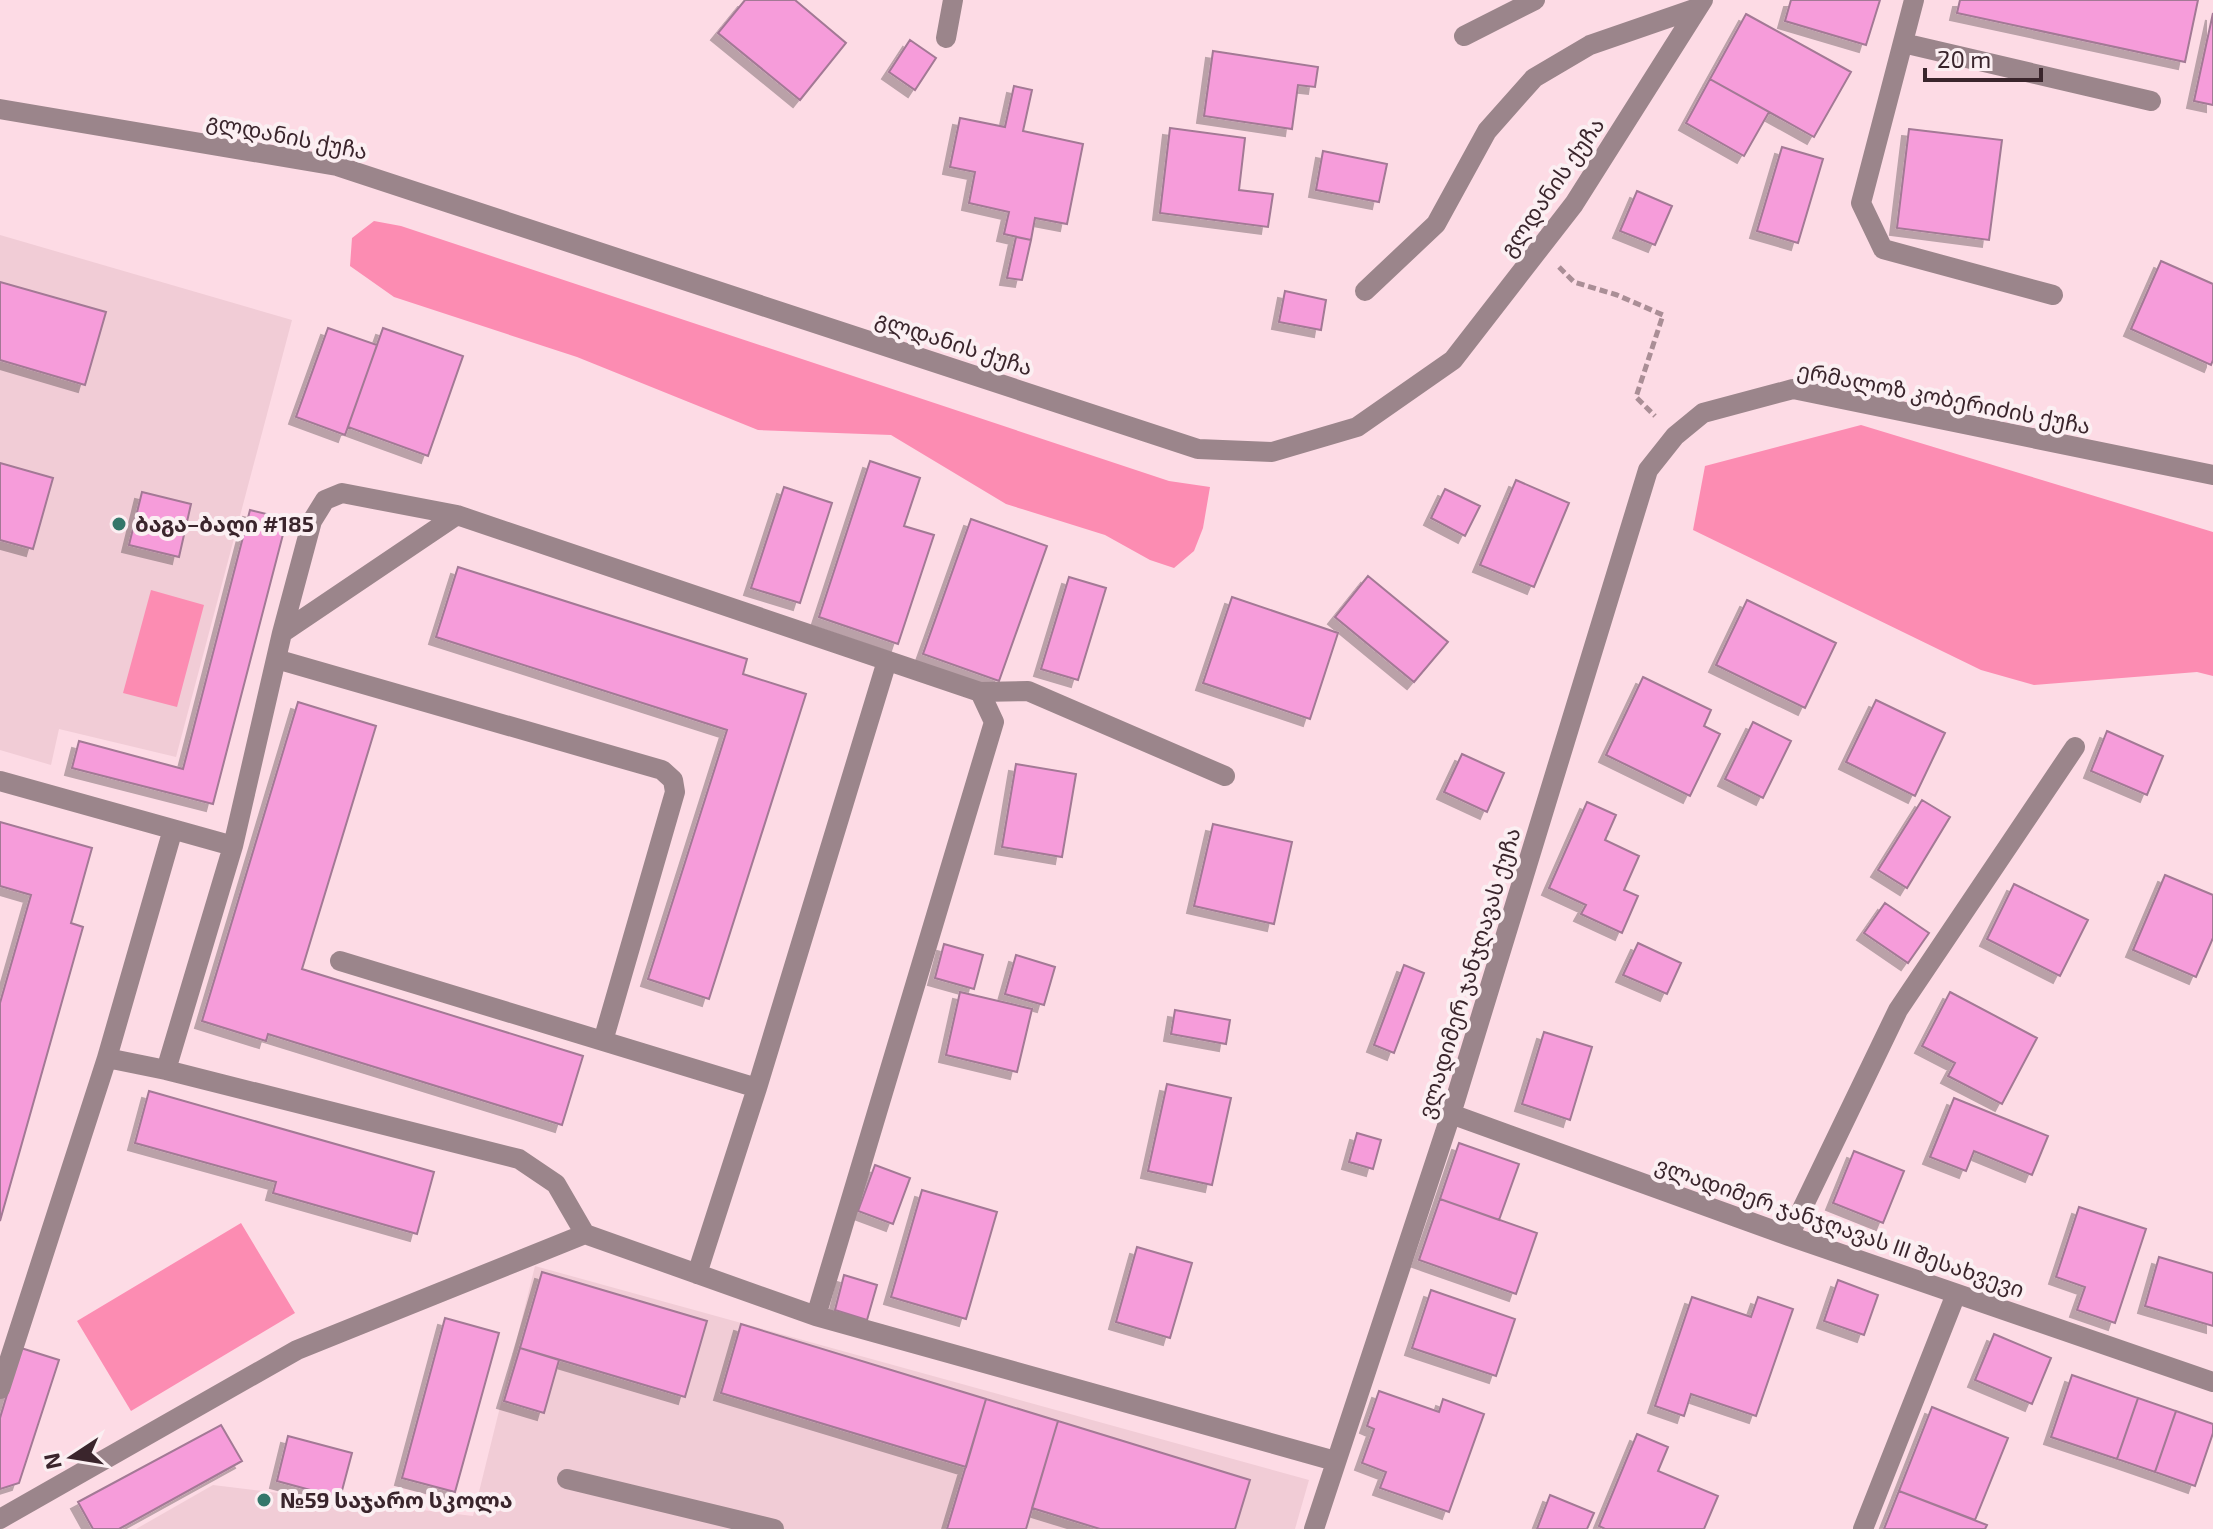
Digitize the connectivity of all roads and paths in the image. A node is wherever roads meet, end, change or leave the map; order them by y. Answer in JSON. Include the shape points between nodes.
{"nodes":[{"id":1,"x":953,"y":0,"type":"edge"},
{"id":2,"x":1535,"y":0,"type":"edge"},
{"id":3,"x":1914,"y":0,"type":"edge"},
{"id":4,"x":1700,"y":4,"type":"edge"},
{"id":5,"x":1464,"y":36,"type":"dead end"},
{"id":6,"x":946,"y":38,"type":"dead end"},
{"id":7,"x":1903,"y":43,"type":"junction"},
{"id":8,"x":2151,"y":101,"type":"dead end"},
{"id":9,"x":0,"y":109,"type":"edge"},
{"id":10,"x":1541,"y":248,"type":"junction"},
{"id":11,"x":1365,"y":291,"type":"dead end"},
{"id":12,"x":2053,"y":295,"type":"dead end"},
{"id":13,"x":1675,"y":436,"type":"junction"},
{"id":14,"x":2213,"y":475,"type":"edge"},
{"id":15,"x":457,"y":515,"type":"junction"},
{"id":16,"x":282,"y":633,"type":"junction"},
{"id":17,"x":276,"y":659,"type":"junction"},
{"id":18,"x":887,"y":661,"type":"junction"},
{"id":19,"x":980,"y":692,"type":"junction"},
{"id":20,"x":2075,"y":747,"type":"dead end"},
{"id":21,"x":1225,"y":776,"type":"dead end"},
{"id":22,"x":0,"y":781,"type":"edge"},
{"id":23,"x":173,"y":829,"type":"junction"},
{"id":24,"x":233,"y":846,"type":"junction"},
{"id":25,"x":340,"y":961,"type":"dead end"},
{"id":26,"x":603,"y":1041,"type":"junction"},
{"id":27,"x":107,"y":1058,"type":"junction"},
{"id":28,"x":166,"y":1070,"type":"junction"},
{"id":29,"x":757,"y":1088,"type":"junction"},
{"id":30,"x":1451,"y":1114,"type":"junction"},
{"id":31,"x":585,"y":1234,"type":"junction"},
{"id":32,"x":1789,"y":1236,"type":"junction"},
{"id":33,"x":697,"y":1274,"type":"junction"},
{"id":34,"x":1956,"y":1294,"type":"junction"},
{"id":35,"x":816,"y":1316,"type":"junction"},
{"id":36,"x":2213,"y":1382,"type":"edge"},
{"id":37,"x":0,"y":1389,"type":"edge"},
{"id":38,"x":1335,"y":1461,"type":"junction"},
{"id":39,"x":567,"y":1479,"type":"dead end"},
{"id":40,"x":0,"y":1519,"type":"edge"},
{"id":41,"x":1319,"y":1527,"type":"edge"},
{"id":42,"x":774,"y":1529,"type":"edge"},
{"id":43,"x":1863,"y":1529,"type":"edge"}],
"edges":[{"from":1,"to":6,"type":"street"},
{"from":2,"to":5,"type":"street"},
{"from":3,"to":7,"type":"street"},
{"from":4,"to":10,"type":"street","name":"გლდანის ქუჩა"},
{"from":4,"to":11,"type":"street","via":[[1590,45],[1534,78],[1487,131],[1436,224]]},
{"from":7,"to":8,"type":"street"},
{"from":7,"to":12,"type":"street","via":[[1861,203],[1883,249]]},
{"from":9,"to":10,"type":"street","name":"გლდანის ქუჩა","via":[[337,166],[1198,449],[1272,452],[1357,427],[1453,360]]},
{"from":10,"to":13,"type":"path","via":[[1574,282],[1663,315],[1636,397]]},
{"from":13,"to":14,"type":"street","name":"ერმალოზ კობერიძის ქუჩა","via":[[1703,413],[1793,389]]},
{"from":13,"to":30,"type":"street","name":"ვლადიმერ ჯანჯღავას ქუჩა","via":[[1648,470]]},
{"from":15,"to":16,"type":"street"},
{"from":15,"to":16,"type":"street","via":[[342,493],[325,500],[312,521]]},
{"from":15,"to":18,"type":"street"},
{"from":16,"to":17,"type":"street"},
{"from":17,"to":24,"type":"street"},
{"from":17,"to":26,"type":"street","via":[[662,770],[673,780],[675,792]]},
{"from":18,"to":19,"type":"street"},
{"from":18,"to":29,"type":"street"},
{"from":19,"to":21,"type":"street","via":[[1028,691]]},
{"from":19,"to":35,"type":"street","via":[[994,722]]},
{"from":20,"to":32,"type":"street","via":[[1898,1010]]},
{"from":22,"to":23,"type":"street"},
{"from":23,"to":24,"type":"street"},
{"from":23,"to":27,"type":"street"},
{"from":24,"to":28,"type":"street"},
{"from":25,"to":26,"type":"street"},
{"from":26,"to":29,"type":"street"},
{"from":27,"to":28,"type":"street"},
{"from":27,"to":37,"type":"street"},
{"from":28,"to":31,"type":"street","via":[[519,1159],[556,1184]]},
{"from":29,"to":33,"type":"street"},
{"from":30,"to":32,"type":"street","name":"ვლადიმერ ჯანჯღავას III შესახვევი"},
{"from":30,"to":38,"type":"street","name":"ვლადიმერ ჯანჯღავას ქუჩა"},
{"from":31,"to":33,"type":"street"},
{"from":31,"to":40,"type":"street","via":[[297,1350]]},
{"from":32,"to":34,"type":"street","name":"ვლადიმერ ჯანჯღავას III შესახვევი"},
{"from":33,"to":35,"type":"street"},
{"from":34,"to":36,"type":"street","name":"ვლადიმერ ჯანჯღავას III შესახვევი"},
{"from":34,"to":43,"type":"street"},
{"from":35,"to":38,"type":"street"},
{"from":38,"to":41,"type":"street","name":"ვლადიმერ ჯანჯღავას ქუჩა"},
{"from":39,"to":42,"type":"street"}]}
